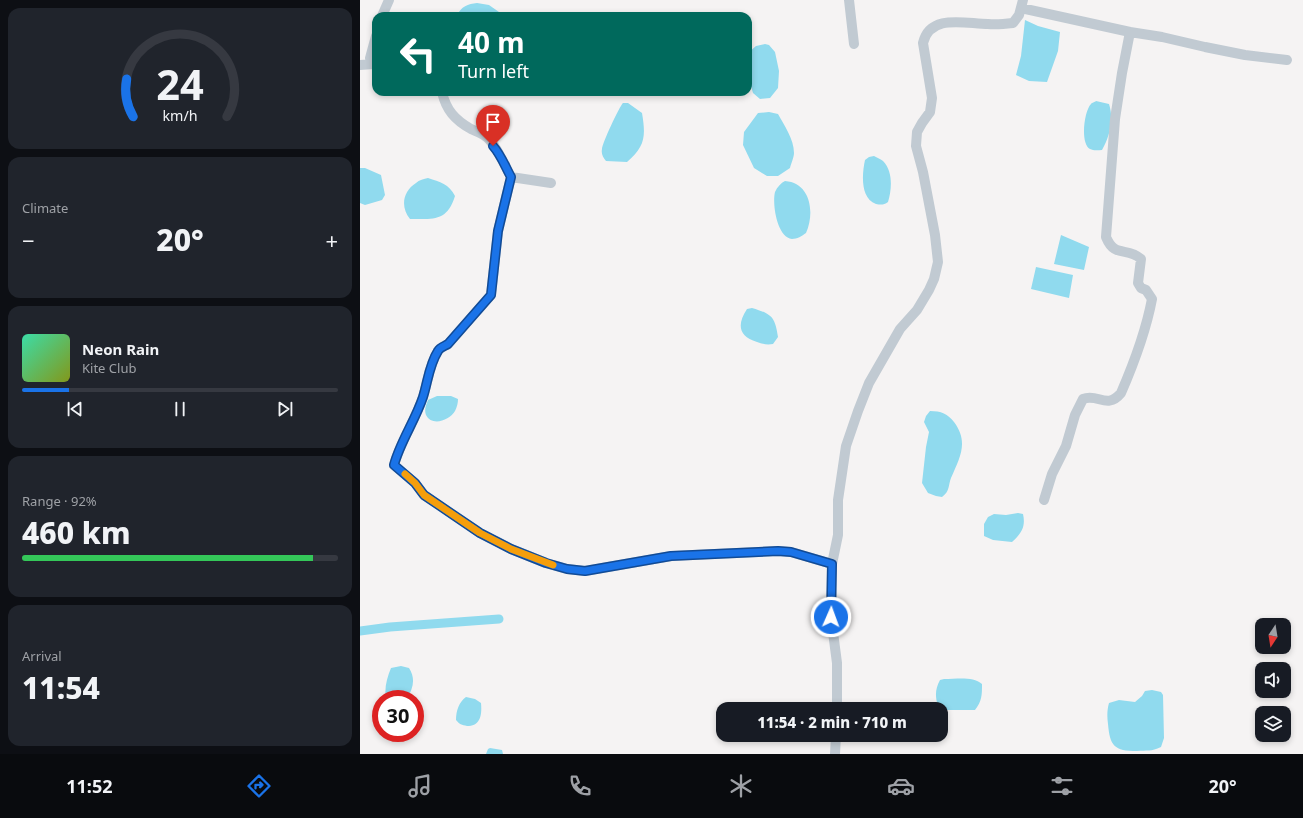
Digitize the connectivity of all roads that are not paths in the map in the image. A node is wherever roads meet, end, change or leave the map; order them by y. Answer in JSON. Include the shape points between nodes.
{"nodes":[{"id":1,"x":389,"y":0,"type":"edge"},
{"id":2,"x":849,"y":0,"type":"edge"},
{"id":3,"x":1022,"y":4,"type":"edge"},
{"id":4,"x":384,"y":12,"type":"edge"},
{"id":5,"x":1130,"y":32,"type":"junction"},
{"id":6,"x":854,"y":44,"type":"dead end"},
{"id":7,"x":372,"y":51,"type":"edge"},
{"id":8,"x":372,"y":60,"type":"edge"},
{"id":9,"x":1287,"y":60,"type":"dead end"},
{"id":10,"x":372,"y":64,"type":"edge"},
{"id":11,"x":360,"y":65,"type":"edge"},
{"id":12,"x":443,"y":96,"type":"edge"},
{"id":13,"x":511,"y":177,"type":"junction"},
{"id":14,"x":551,"y":183,"type":"dead end"},
{"id":15,"x":1044,"y":500,"type":"dead end"},
{"id":16,"x":832,"y":564,"type":"junction"},
{"id":17,"x":837,"y":702,"type":"edge"},
{"id":18,"x":836,"y":742,"type":"edge"},
{"id":19,"x":835,"y":754,"type":"edge"}],
"edges":[{"from":1,"to":4,"type":"street"},
{"from":2,"to":6,"type":"street"},
{"from":3,"to":5,"type":"street"},
{"from":3,"to":16,"type":"street","via":[[1013,23],[990,25],[949,22],[931,28],[925,36],[923,43],[932,98],[930,112],[917,132],[916,146],[935,234],[938,262],[929,290],[917,310],[900,329],[869,383],[858,411],[846,446],[838,500],[838,535]]},
{"from":5,"to":9,"type":"street","via":[[1205,48]]},
{"from":5,"to":15,"type":"street","via":[[1115,119],[1106,237],[1115,250],[1136,254],[1140,259],[1138,283],[1152,299],[1121,394],[1113,401],[1083,399]]},
{"from":7,"to":8,"type":"street"},
{"from":10,"to":11,"type":"street"},
{"from":12,"to":13,"type":"street","via":[[450,114],[469,128],[486,136],[500,155]]},
{"from":13,"to":14,"type":"street"},
{"from":13,"to":16,"type":"street","via":[[498,231],[491,295],[448,344],[439,349],[394,465],[415,483],[424,495],[480,533],[511,549],[567,569],[585,571],[671,556],[778,551],[791,552]]},
{"from":16,"to":17,"type":"street","via":[[831,617],[837,663]]},
{"from":18,"to":19,"type":"street"}]}
